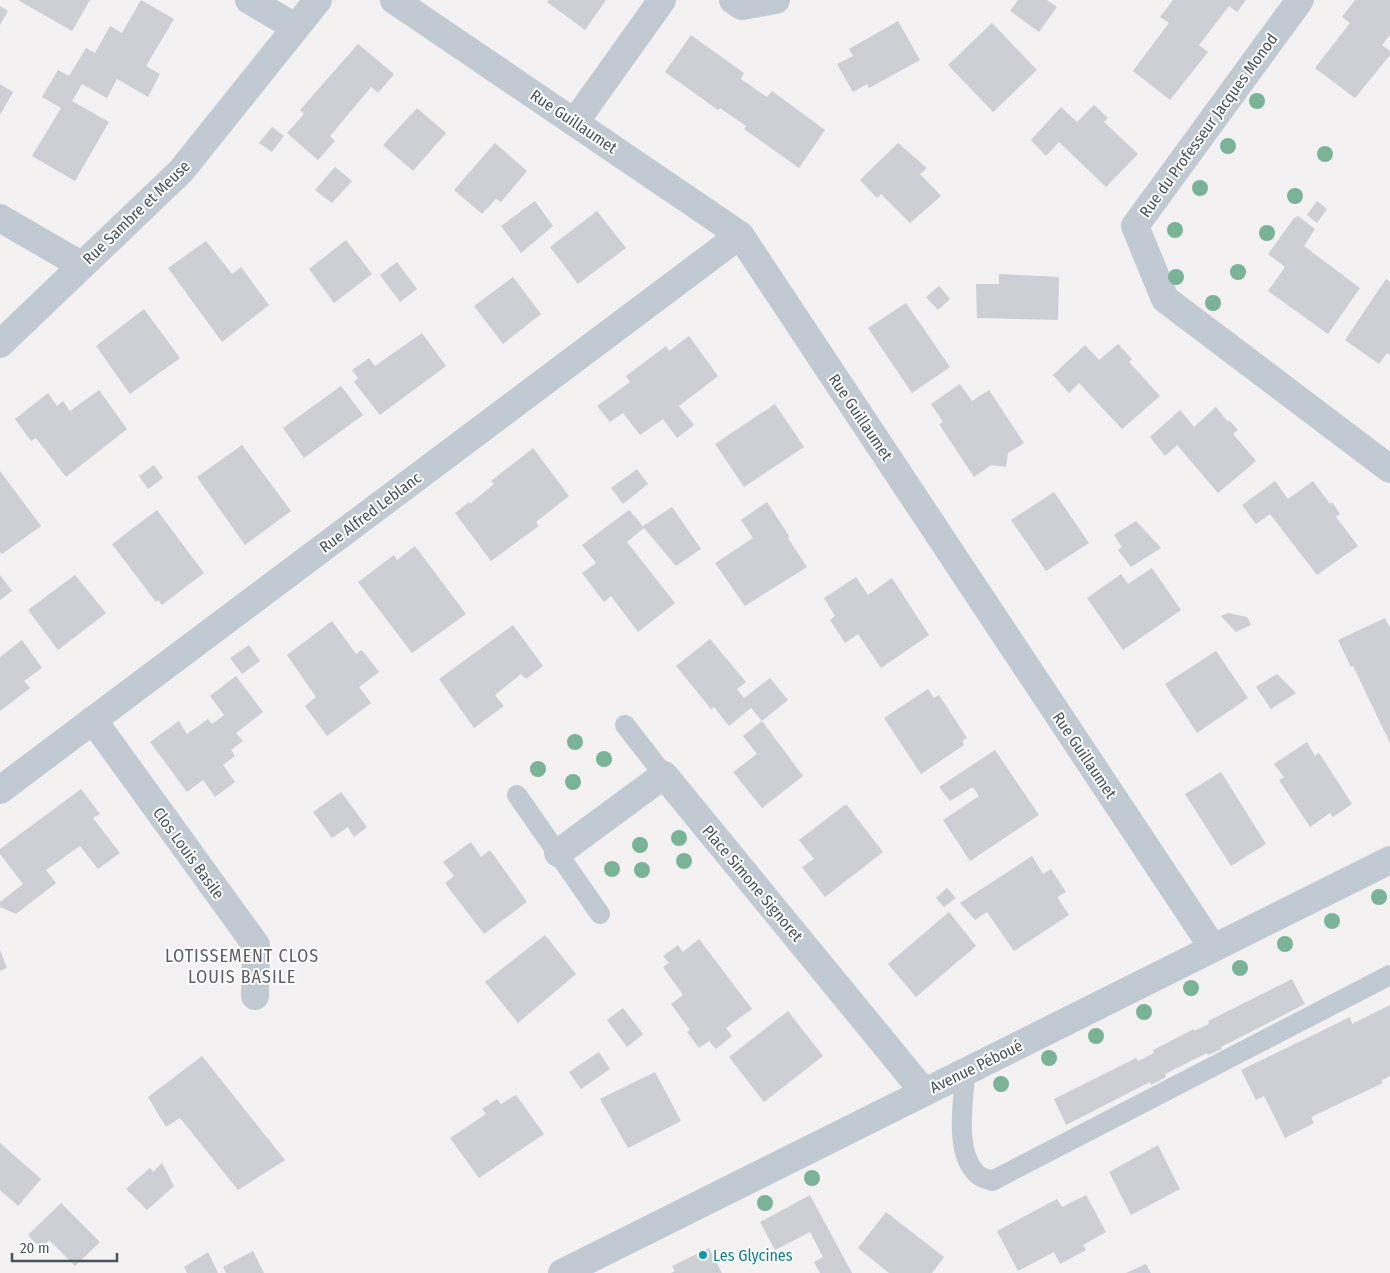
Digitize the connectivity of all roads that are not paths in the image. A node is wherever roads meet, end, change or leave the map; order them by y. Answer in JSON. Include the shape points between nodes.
{"nodes":[{"id":1,"x":248,"y":0,"type":"edge"},
{"id":2,"x":318,"y":0,"type":"edge"},
{"id":3,"x":394,"y":0,"type":"edge"},
{"id":4,"x":662,"y":0,"type":"edge"},
{"id":5,"x":733,"y":0,"type":"edge"},
{"id":6,"x":776,"y":0,"type":"edge"},
{"id":7,"x":1300,"y":0,"type":"edge"},
{"id":8,"x":295,"y":27,"type":"junction"},
{"id":9,"x":575,"y":122,"type":"junction"},
{"id":10,"x":0,"y":218,"type":"edge"},
{"id":11,"x":740,"y":235,"type":"junction"},
{"id":12,"x":82,"y":265,"type":"junction"},
{"id":13,"x":0,"y":344,"type":"edge"},
{"id":14,"x":1390,"y":469,"type":"edge"},
{"id":15,"x":92,"y":720,"type":"junction"},
{"id":16,"x":625,"y":725,"type":"dead end"},
{"id":17,"x":664,"y":775,"type":"junction"},
{"id":18,"x":0,"y":790,"type":"edge"},
{"id":19,"x":517,"y":795,"type":"dead end"},
{"id":20,"x":558,"y":853,"type":"junction"},
{"id":21,"x":1390,"y":860,"type":"edge"},
{"id":22,"x":600,"y":914,"type":"dead end"},
{"id":23,"x":1213,"y":948,"type":"junction"},
{"id":24,"x":1390,"y":974,"type":"edge"},
{"id":25,"x":255,"y":996,"type":"dead end"},
{"id":26,"x":965,"y":1072,"type":"junction"},
{"id":27,"x":924,"y":1092,"type":"junction"},
{"id":28,"x":562,"y":1273,"type":"edge"}],
"edges":[{"from":1,"to":8,"type":"street"},
{"from":2,"to":8,"type":"street","name":"Rue Sambre et Meuse"},
{"from":3,"to":9,"type":"street","name":"Rue Guillaumet"},
{"from":4,"to":9,"type":"street"},
{"from":5,"to":6,"type":"street","via":[[742,6]]},
{"from":7,"to":14,"type":"street","name":"Rue du Professeur Jacques Monod","via":[[1135,226],[1165,299]]},
{"from":8,"to":12,"type":"street","name":"Rue Sambre et Meuse","via":[[181,171]]},
{"from":9,"to":11,"type":"street","name":"Rue Guillaumet"},
{"from":10,"to":12,"type":"street"},
{"from":11,"to":15,"type":"street","name":"Rue Alfred Leblanc"},
{"from":11,"to":23,"type":"street","name":"Rue Guillaumet"},
{"from":12,"to":13,"type":"street","name":"Rue Sambre et Meuse"},
{"from":15,"to":18,"type":"street","name":"Rue Alfred Leblanc"},
{"from":15,"to":25,"type":"street","name":"Clos Louis Basile","via":[[256,945]]},
{"from":16,"to":17,"type":"lane"},
{"from":17,"to":20,"type":"street"},
{"from":17,"to":27,"type":"street","name":"Place Simone Signoret"},
{"from":19,"to":20,"type":"lane"},
{"from":20,"to":22,"type":"lane"},
{"from":21,"to":23,"type":"street","name":"Avenue Péboué"},
{"from":23,"to":26,"type":"street","name":"Avenue Péboué"},
{"from":24,"to":26,"type":"lane","via":[[992,1181],[979,1176],[970,1166],[962,1144]]},
{"from":26,"to":27,"type":"street","name":"Avenue Péboué"},
{"from":27,"to":28,"type":"street","name":"Avenue Péboué"}]}
